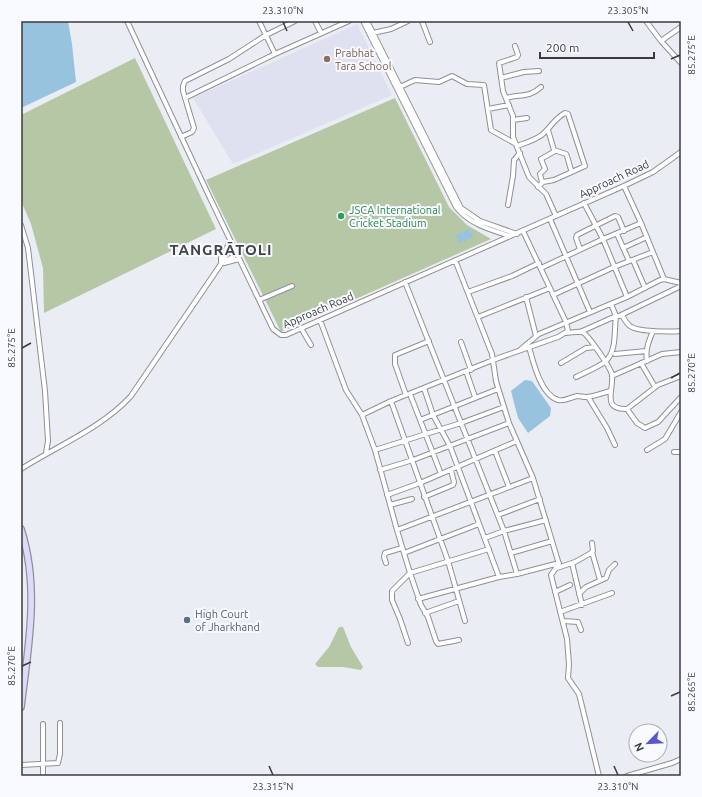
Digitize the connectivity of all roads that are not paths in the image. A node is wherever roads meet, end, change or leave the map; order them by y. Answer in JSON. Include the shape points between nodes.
{"nodes":[{"id":1,"x":127,"y":21,"type":"edge"},
{"id":2,"x":259,"y":21,"type":"edge"},
{"id":3,"x":295,"y":21,"type":"edge"},
{"id":4,"x":316,"y":21,"type":"edge"},
{"id":5,"x":349,"y":21,"type":"edge"},
{"id":6,"x":363,"y":21,"type":"edge"},
{"id":7,"x":367,"y":21,"type":"edge"},
{"id":8,"x":408,"y":21,"type":"edge"},
{"id":9,"x":422,"y":21,"type":"edge"},
{"id":10,"x":342,"y":22,"type":"edge"},
{"id":11,"x":649,"y":22,"type":"edge"},
{"id":12,"x":286,"y":23,"type":"edge"},
{"id":13,"x":681,"y":27,"type":"edge"},
{"id":14,"x":321,"y":33,"type":"junction"},
{"id":15,"x":373,"y":33,"type":"junction"},
{"id":16,"x":266,"y":35,"type":"junction"},
{"id":17,"x":661,"y":41,"type":"junction"},
{"id":18,"x":430,"y":42,"type":"dead end"},
{"id":19,"x":515,"y":46,"type":"dead end"},
{"id":20,"x":275,"y":54,"type":"junction"},
{"id":21,"x":681,"y":63,"type":"edge"},
{"id":22,"x":539,"y":71,"type":"dead end"},
{"id":23,"x":501,"y":78,"type":"junction"},
{"id":24,"x":400,"y":87,"type":"junction"},
{"id":25,"x":541,"y":87,"type":"dead end"},
{"id":26,"x":185,"y":98,"type":"junction"},
{"id":27,"x":506,"y":98,"type":"junction"},
{"id":28,"x":509,"y":105,"type":"junction"},
{"id":29,"x":488,"y":109,"type":"junction"},
{"id":30,"x":527,"y":118,"type":"dead end"},
{"id":31,"x":513,"y":120,"type":"junction"},
{"id":32,"x":548,"y":130,"type":"junction"},
{"id":33,"x":181,"y":137,"type":"junction"},
{"id":34,"x":517,"y":145,"type":"junction"},
{"id":35,"x":555,"y":151,"type":"junction"},
{"id":36,"x":681,"y":152,"type":"edge"},
{"id":37,"x":520,"y":153,"type":"junction"},
{"id":38,"x":572,"y":172,"type":"junction"},
{"id":39,"x":542,"y":182,"type":"junction"},
{"id":40,"x":624,"y":186,"type":"junction"},
{"id":41,"x":538,"y":187,"type":"junction"},
{"id":42,"x":584,"y":203,"type":"junction"},
{"id":43,"x":508,"y":206,"type":"dead end"},
{"id":44,"x":556,"y":216,"type":"junction"},
{"id":45,"x":550,"y":219,"type":"junction"},
{"id":46,"x":641,"y":223,"type":"junction"},
{"id":47,"x":21,"y":225,"type":"edge"},
{"id":48,"x":596,"y":227,"type":"junction"},
{"id":49,"x":523,"y":231,"type":"junction"},
{"id":50,"x":624,"y":231,"type":"junction"},
{"id":51,"x":517,"y":234,"type":"junction"},
{"id":52,"x":617,"y":234,"type":"junction"},
{"id":53,"x":511,"y":236,"type":"junction"},
{"id":54,"x":647,"y":237,"type":"junction"},
{"id":55,"x":602,"y":239,"type":"junction"},
{"id":56,"x":232,"y":244,"type":"junction"},
{"id":57,"x":623,"y":248,"type":"junction"},
{"id":58,"x":580,"y":249,"type":"junction"},
{"id":59,"x":652,"y":252,"type":"junction"},
{"id":60,"x":237,"y":254,"type":"junction"},
{"id":61,"x":566,"y":257,"type":"junction"},
{"id":62,"x":239,"y":259,"type":"junction"},
{"id":63,"x":455,"y":260,"type":"junction"},
{"id":64,"x":631,"y":260,"type":"junction"},
{"id":65,"x":222,"y":263,"type":"junction"},
{"id":66,"x":539,"y":263,"type":"junction"},
{"id":67,"x":614,"y":267,"type":"junction"},
{"id":68,"x":542,"y":268,"type":"junction"},
{"id":69,"x":664,"y":279,"type":"junction"},
{"id":70,"x":405,"y":282,"type":"junction"},
{"id":71,"x":577,"y":284,"type":"junction"},
{"id":72,"x":292,"y":286,"type":"dead end"},
{"id":73,"x":680,"y":287,"type":"edge"},
{"id":74,"x":550,"y":288,"type":"junction"},
{"id":75,"x":645,"y":288,"type":"junction"},
{"id":76,"x":468,"y":292,"type":"junction"},
{"id":77,"x":553,"y":295,"type":"junction"},
{"id":78,"x":526,"y":296,"type":"junction"},
{"id":79,"x":627,"y":297,"type":"junction"},
{"id":80,"x":259,"y":300,"type":"junction"},
{"id":81,"x":610,"y":304,"type":"junction"},
{"id":82,"x":590,"y":312,"type":"junction"},
{"id":83,"x":616,"y":316,"type":"junction"},
{"id":84,"x":622,"y":316,"type":"junction"},
{"id":85,"x":478,"y":317,"type":"junction"},
{"id":86,"x":320,"y":320,"type":"junction"},
{"id":87,"x":566,"y":322,"type":"junction"},
{"id":88,"x":301,"y":328,"type":"junction"},
{"id":89,"x":653,"y":331,"type":"junction"},
{"id":90,"x":681,"y":331,"type":"edge"},
{"id":91,"x":580,"y":332,"type":"junction"},
{"id":92,"x":566,"y":333,"type":"junction"},
{"id":93,"x":536,"y":336,"type":"junction"},
{"id":94,"x":429,"y":341,"type":"junction"},
{"id":95,"x":461,"y":342,"type":"dead end"},
{"id":96,"x":311,"y":345,"type":"dead end"},
{"id":97,"x":529,"y":347,"type":"junction"},
{"id":98,"x":595,"y":347,"type":"junction"},
{"id":99,"x":520,"y":350,"type":"junction"},
{"id":100,"x":646,"y":351,"type":"junction"},
{"id":101,"x":681,"y":352,"type":"edge"},
{"id":102,"x":615,"y":354,"type":"dead end"},
{"id":103,"x":493,"y":360,"type":"junction"},
{"id":104,"x":606,"y":361,"type":"junction"},
{"id":105,"x":647,"y":361,"type":"junction"},
{"id":106,"x":561,"y":363,"type":"dead end"},
{"id":107,"x":641,"y":363,"type":"junction"},
{"id":108,"x":468,"y":370,"type":"junction"},
{"id":109,"x":612,"y":376,"type":"junction"},
{"id":110,"x":681,"y":376,"type":"edge"},
{"id":111,"x":576,"y":377,"type":"dead end"},
{"id":112,"x":444,"y":380,"type":"junction"},
{"id":113,"x":655,"y":387,"type":"junction"},
{"id":114,"x":424,"y":388,"type":"junction"},
{"id":115,"x":498,"y":389,"type":"junction"},
{"id":116,"x":610,"y":391,"type":"junction"},
{"id":117,"x":408,"y":395,"type":"junction"},
{"id":118,"x":475,"y":397,"type":"junction"},
{"id":119,"x":588,"y":397,"type":"junction"},
{"id":120,"x":681,"y":397,"type":"edge"},
{"id":121,"x":391,"y":401,"type":"junction"},
{"id":122,"x":454,"y":406,"type":"junction"},
{"id":123,"x":504,"y":407,"type":"junction"},
{"id":124,"x":627,"y":409,"type":"junction"},
{"id":125,"x":681,"y":412,"type":"edge"},
{"id":126,"x":362,"y":415,"type":"junction"},
{"id":127,"x":433,"y":415,"type":"junction"},
{"id":128,"x":420,"y":420,"type":"junction"},
{"id":129,"x":461,"y":423,"type":"junction"},
{"id":130,"x":509,"y":423,"type":"junction"},
{"id":131,"x":441,"y":429,"type":"junction"},
{"id":132,"x":426,"y":434,"type":"junction"},
{"id":133,"x":468,"y":438,"type":"junction"},
{"id":134,"x":406,"y":441,"type":"junction"},
{"id":135,"x":517,"y":441,"type":"junction"},
{"id":136,"x":615,"y":445,"type":"dead end"},
{"id":137,"x":450,"y":446,"type":"junction"},
{"id":138,"x":375,"y":450,"type":"junction"},
{"id":139,"x":647,"y":450,"type":"dead end"},
{"id":140,"x":495,"y":451,"type":"junction"},
{"id":141,"x":433,"y":452,"type":"junction"},
{"id":142,"x":674,"y":452,"type":"dead end"},
{"id":143,"x":681,"y":452,"type":"edge"},
{"id":144,"x":46,"y":453,"type":"junction"},
{"id":145,"x":476,"y":459,"type":"junction"},
{"id":146,"x":412,"y":460,"type":"junction"},
{"id":147,"x":458,"y":467,"type":"junction"},
{"id":148,"x":21,"y":469,"type":"edge"},
{"id":149,"x":380,"y":470,"type":"junction"},
{"id":150,"x":451,"y":470,"type":"junction"},
{"id":151,"x":441,"y":474,"type":"junction"},
{"id":152,"x":533,"y":478,"type":"junction"},
{"id":153,"x":420,"y":483,"type":"junction"},
{"id":154,"x":509,"y":487,"type":"junction"},
{"id":155,"x":388,"y":495,"type":"junction"},
{"id":156,"x":490,"y":495,"type":"junction"},
{"id":157,"x":424,"y":497,"type":"junction"},
{"id":158,"x":412,"y":499,"type":"dead end"},
{"id":159,"x":540,"y":499,"type":"junction"},
{"id":160,"x":471,"y":502,"type":"junction"},
{"id":161,"x":390,"y":505,"type":"junction"},
{"id":162,"x":498,"y":515,"type":"junction"},
{"id":163,"x":432,"y":516,"type":"junction"},
{"id":164,"x":546,"y":520,"type":"junction"},
{"id":165,"x":479,"y":524,"type":"junction"},
{"id":166,"x":21,"y":529,"type":"edge"},
{"id":167,"x":397,"y":530,"type":"junction"},
{"id":168,"x":504,"y":531,"type":"junction"},
{"id":169,"x":485,"y":538,"type":"junction"},
{"id":170,"x":441,"y":539,"type":"junction"},
{"id":171,"x":552,"y":541,"type":"junction"},
{"id":172,"x":592,"y":543,"type":"dead end"},
{"id":173,"x":402,"y":548,"type":"junction"},
{"id":174,"x":489,"y":549,"type":"junction"},
{"id":175,"x":592,"y":552,"type":"junction"},
{"id":176,"x":404,"y":553,"type":"junction"},
{"id":177,"x":511,"y":553,"type":"junction"},
{"id":178,"x":448,"y":561,"type":"junction"},
{"id":179,"x":386,"y":563,"type":"dead end"},
{"id":180,"x":572,"y":563,"type":"junction"},
{"id":181,"x":615,"y":564,"type":"dead end"},
{"id":182,"x":558,"y":565,"type":"junction"},
{"id":183,"x":410,"y":573,"type":"junction"},
{"id":184,"x":517,"y":574,"type":"junction"},
{"id":185,"x":499,"y":577,"type":"junction"},
{"id":186,"x":600,"y":580,"type":"junction"},
{"id":187,"x":570,"y":585,"type":"dead end"},
{"id":188,"x":456,"y":588,"type":"junction"},
{"id":189,"x":555,"y":592,"type":"junction"},
{"id":190,"x":612,"y":593,"type":"dead end"},
{"id":191,"x":579,"y":594,"type":"junction"},
{"id":192,"x":418,"y":599,"type":"junction"},
{"id":193,"x":459,"y":601,"type":"junction"},
{"id":194,"x":582,"y":604,"type":"junction"},
{"id":195,"x":560,"y":612,"type":"junction"},
{"id":196,"x":425,"y":613,"type":"junction"},
{"id":197,"x":465,"y":621,"type":"dead end"},
{"id":198,"x":563,"y":621,"type":"junction"},
{"id":199,"x":581,"y":630,"type":"dead end"},
{"id":200,"x":459,"y":640,"type":"dead end"},
{"id":201,"x":408,"y":643,"type":"dead end"},
{"id":202,"x":21,"y":708,"type":"edge"},
{"id":203,"x":60,"y":723,"type":"dead end"},
{"id":204,"x":44,"y":724,"type":"dead end"},
{"id":205,"x":681,"y":759,"type":"edge"},
{"id":206,"x":44,"y":764,"type":"junction"},
{"id":207,"x":21,"y":765,"type":"edge"},
{"id":208,"x":43,"y":776,"type":"edge"},
{"id":209,"x":599,"y":776,"type":"edge"},
{"id":210,"x":627,"y":776,"type":"edge"}],
"edges":[{"from":1,"to":33,"type":"street","name":"Approach Road"},
{"from":2,"to":16,"type":"street"},
{"from":3,"to":12,"type":"street"},
{"from":4,"to":14,"type":"street"},
{"from":5,"to":10,"type":"street"},
{"from":6,"to":53,"type":"street","via":[[456,208],[481,226]]},
{"from":7,"to":15,"type":"street"},
{"from":8,"to":15,"type":"street","via":[[391,29]]},
{"from":9,"to":18,"type":"street"},
{"from":10,"to":14,"type":"street"},
{"from":11,"to":17,"type":"street"},
{"from":12,"to":16,"type":"street"},
{"from":13,"to":17,"type":"street"},
{"from":14,"to":20,"type":"street"},
{"from":15,"to":24,"type":"street"},
{"from":16,"to":20,"type":"street"},
{"from":16,"to":26,"type":"street","via":[[229,59],[185,81]]},
{"from":17,"to":21,"type":"street"},
{"from":19,"to":23,"type":"street","via":[[518,56],[499,62]]},
{"from":20,"to":26,"type":"street"},
{"from":22,"to":23,"type":"street"},
{"from":23,"to":27,"type":"street"},
{"from":24,"to":29,"type":"street","via":[[415,80],[440,82],[452,76],[468,84],[484,86]]},
{"from":24,"to":51,"type":"street","via":[[461,208],[480,221]]},
{"from":25,"to":27,"type":"street","via":[[531,94]]},
{"from":26,"to":33,"type":"street","via":[[194,128],[192,132]]},
{"from":27,"to":28,"type":"street"},
{"from":28,"to":29,"type":"street"},
{"from":28,"to":31,"type":"street"},
{"from":29,"to":34,"type":"street","via":[[492,131]]},
{"from":30,"to":31,"type":"street"},
{"from":31,"to":34,"type":"street","via":[[513,134]]},
{"from":32,"to":34,"type":"street","via":[[537,138]]},
{"from":32,"to":35,"type":"street"},
{"from":32,"to":38,"type":"street","via":[[558,117],[567,113],[585,164]]},
{"from":33,"to":56,"type":"street","name":"Approach Road"},
{"from":34,"to":37,"type":"street"},
{"from":35,"to":38,"type":"street","via":[[566,154]]},
{"from":35,"to":39,"type":"street","via":[[541,159],[545,168],[540,174]]},
{"from":36,"to":40,"type":"street","name":"Approach Road","via":[[653,172]]},
{"from":37,"to":41,"type":"street","via":[[529,177]]},
{"from":37,"to":43,"type":"street","via":[[514,160],[514,176]]},
{"from":38,"to":39,"type":"street"},
{"from":39,"to":41,"type":"street"},
{"from":40,"to":42,"type":"street","name":"Approach Road"},
{"from":40,"to":46,"type":"street"},
{"from":41,"to":44,"type":"street","via":[[547,196]]},
{"from":42,"to":44,"type":"street","name":"Approach Road"},
{"from":42,"to":48,"type":"street"},
{"from":44,"to":45,"type":"street","name":"Approach Road"},
{"from":45,"to":49,"type":"street","name":"Approach Road"},
{"from":45,"to":61,"type":"street"},
{"from":46,"to":50,"type":"street"},
{"from":46,"to":54,"type":"street"},
{"from":47,"to":144,"type":"street","via":[[28,248],[42,364],[48,423]]},
{"from":48,"to":50,"type":"street","via":[[617,216]]},
{"from":48,"to":55,"type":"street"},
{"from":48,"to":58,"type":"street","via":[[577,235]]},
{"from":49,"to":51,"type":"street","name":"Approach Road"},
{"from":49,"to":66,"type":"street"},
{"from":50,"to":52,"type":"street"},
{"from":51,"to":53,"type":"street","name":"Approach Road"},
{"from":52,"to":55,"type":"street"},
{"from":52,"to":57,"type":"street"},
{"from":53,"to":63,"type":"street","name":"Approach Road"},
{"from":54,"to":57,"type":"street"},
{"from":54,"to":59,"type":"street"},
{"from":55,"to":58,"type":"street"},
{"from":55,"to":67,"type":"street"},
{"from":56,"to":60,"type":"street","name":"Approach Road"},
{"from":56,"to":65,"type":"street","via":[[221,258]]},
{"from":57,"to":64,"type":"street"},
{"from":58,"to":61,"type":"street"},
{"from":59,"to":64,"type":"street"},
{"from":59,"to":69,"type":"street"},
{"from":60,"to":62,"type":"street","name":"Approach Road"},
{"from":60,"to":65,"type":"street"},
{"from":61,"to":68,"type":"street"},
{"from":61,"to":71,"type":"street"},
{"from":62,"to":65,"type":"street"},
{"from":62,"to":80,"type":"street","name":"Approach Road"},
{"from":63,"to":70,"type":"street","name":"Approach Road"},
{"from":63,"to":76,"type":"street"},
{"from":64,"to":67,"type":"street"},
{"from":64,"to":75,"type":"street"},
{"from":65,"to":144,"type":"street","via":[[131,396],[106,418]]},
{"from":66,"to":68,"type":"street"},
{"from":66,"to":76,"type":"street"},
{"from":67,"to":71,"type":"street"},
{"from":67,"to":79,"type":"street"},
{"from":68,"to":74,"type":"street"},
{"from":69,"to":73,"type":"street"},
{"from":69,"to":75,"type":"street"},
{"from":70,"to":86,"type":"street","name":"Approach Road"},
{"from":70,"to":94,"type":"street"},
{"from":71,"to":77,"type":"street"},
{"from":71,"to":82,"type":"street"},
{"from":72,"to":80,"type":"street"},
{"from":73,"to":84,"type":"street"},
{"from":74,"to":77,"type":"street"},
{"from":74,"to":78,"type":"street"},
{"from":75,"to":79,"type":"street"},
{"from":76,"to":85,"type":"street"},
{"from":77,"to":87,"type":"street"},
{"from":78,"to":85,"type":"street"},
{"from":78,"to":93,"type":"street"},
{"from":79,"to":81,"type":"street"},
{"from":80,"to":88,"type":"street","name":"Approach Road","via":[[273,329],[281,336]]},
{"from":81,"to":82,"type":"street"},
{"from":81,"to":83,"type":"street"},
{"from":82,"to":87,"type":"street"},
{"from":83,"to":84,"type":"street"},
{"from":83,"to":91,"type":"street"},
{"from":83,"to":104,"type":"street","via":[[612,350]]},
{"from":84,"to":89,"type":"street","via":[[633,327]]},
{"from":85,"to":103,"type":"street"},
{"from":86,"to":88,"type":"street","name":"Approach Road"},
{"from":86,"to":126,"type":"street","via":[[346,390]]},
{"from":87,"to":92,"type":"street"},
{"from":87,"to":93,"type":"street"},
{"from":88,"to":96,"type":"street"},
{"from":89,"to":90,"type":"street"},
{"from":89,"to":100,"type":"street"},
{"from":91,"to":92,"type":"street"},
{"from":91,"to":98,"type":"street","via":[[584,333]]},
{"from":92,"to":97,"type":"street"},
{"from":93,"to":99,"type":"street"},
{"from":94,"to":112,"type":"street"},
{"from":94,"to":117,"type":"street","via":[[395,355],[395,364]]},
{"from":95,"to":108,"type":"street"},
{"from":97,"to":99,"type":"street"},
{"from":97,"to":119,"type":"street","via":[[542,383],[554,398],[560,401],[577,396]]},
{"from":98,"to":104,"type":"street"},
{"from":98,"to":106,"type":"street","via":[[586,348]]},
{"from":99,"to":103,"type":"street"},
{"from":100,"to":102,"type":"street"},
{"from":100,"to":105,"type":"street"},
{"from":101,"to":105,"type":"street","via":[[662,354]]},
{"from":103,"to":108,"type":"street"},
{"from":103,"to":115,"type":"street"},
{"from":104,"to":109,"type":"street"},
{"from":104,"to":111,"type":"street"},
{"from":105,"to":107,"type":"street"},
{"from":107,"to":109,"type":"street"},
{"from":107,"to":113,"type":"street"},
{"from":108,"to":112,"type":"street"},
{"from":108,"to":118,"type":"street"},
{"from":109,"to":116,"type":"street"},
{"from":110,"to":113,"type":"street"},
{"from":112,"to":114,"type":"street"},
{"from":112,"to":122,"type":"street"},
{"from":113,"to":124,"type":"street"},
{"from":114,"to":117,"type":"street"},
{"from":114,"to":127,"type":"street"},
{"from":115,"to":118,"type":"street"},
{"from":115,"to":123,"type":"street"},
{"from":116,"to":119,"type":"street"},
{"from":116,"to":124,"type":"street","via":[[614,407],[619,410]]},
{"from":117,"to":121,"type":"street"},
{"from":117,"to":128,"type":"street"},
{"from":118,"to":122,"type":"street"},
{"from":119,"to":136,"type":"street"},
{"from":120,"to":124,"type":"street","via":[[658,422],[645,428],[637,423]]},
{"from":121,"to":126,"type":"street"},
{"from":121,"to":134,"type":"street"},
{"from":122,"to":127,"type":"street"},
{"from":122,"to":129,"type":"street"},
{"from":123,"to":129,"type":"street"},
{"from":123,"to":130,"type":"street"},
{"from":125,"to":139,"type":"street","via":[[665,440]]},
{"from":126,"to":138,"type":"street"},
{"from":127,"to":128,"type":"street"},
{"from":127,"to":131,"type":"street"},
{"from":128,"to":132,"type":"street"},
{"from":129,"to":131,"type":"street"},
{"from":129,"to":133,"type":"street"},
{"from":130,"to":133,"type":"street"},
{"from":130,"to":135,"type":"street"},
{"from":131,"to":132,"type":"street"},
{"from":131,"to":137,"type":"street"},
{"from":132,"to":134,"type":"street"},
{"from":132,"to":141,"type":"street"},
{"from":133,"to":137,"type":"street"},
{"from":133,"to":145,"type":"street"},
{"from":134,"to":138,"type":"street"},
{"from":134,"to":146,"type":"street"},
{"from":135,"to":140,"type":"street"},
{"from":135,"to":152,"type":"street"},
{"from":137,"to":141,"type":"street"},
{"from":137,"to":147,"type":"street"},
{"from":138,"to":149,"type":"street"},
{"from":140,"to":145,"type":"street"},
{"from":140,"to":154,"type":"street"},
{"from":141,"to":146,"type":"street"},
{"from":141,"to":151,"type":"street"},
{"from":142,"to":143,"type":"street"},
{"from":144,"to":148,"type":"street"},
{"from":145,"to":147,"type":"street"},
{"from":145,"to":156,"type":"street"},
{"from":146,"to":149,"type":"street"},
{"from":146,"to":153,"type":"street"},
{"from":147,"to":150,"type":"street"},
{"from":147,"to":160,"type":"street"},
{"from":149,"to":155,"type":"street"},
{"from":150,"to":151,"type":"street"},
{"from":150,"to":157,"type":"street","via":[[453,485]]},
{"from":151,"to":153,"type":"street"},
{"from":152,"to":154,"type":"street"},
{"from":152,"to":159,"type":"street"},
{"from":153,"to":155,"type":"street"},
{"from":153,"to":157,"type":"street"},
{"from":154,"to":156,"type":"street"},
{"from":155,"to":161,"type":"street"},
{"from":156,"to":160,"type":"street"},
{"from":156,"to":162,"type":"street"},
{"from":157,"to":163,"type":"street"},
{"from":158,"to":161,"type":"street"},
{"from":159,"to":162,"type":"street"},
{"from":159,"to":164,"type":"street"},
{"from":160,"to":163,"type":"street"},
{"from":160,"to":165,"type":"street"},
{"from":161,"to":167,"type":"street"},
{"from":162,"to":168,"type":"street"},
{"from":163,"to":167,"type":"street"},
{"from":163,"to":170,"type":"street"},
{"from":164,"to":168,"type":"street"},
{"from":164,"to":171,"type":"street"},
{"from":165,"to":169,"type":"street"},
{"from":165,"to":170,"type":"street"},
{"from":166,"to":202,"type":"main road","via":[[28,556],[32,593],[30,640]]},
{"from":167,"to":173,"type":"street"},
{"from":168,"to":169,"type":"street"},
{"from":168,"to":177,"type":"street"},
{"from":169,"to":174,"type":"street"},
{"from":170,"to":176,"type":"street"},
{"from":170,"to":178,"type":"street"},
{"from":171,"to":177,"type":"street"},
{"from":171,"to":182,"type":"street"},
{"from":172,"to":175,"type":"street"},
{"from":173,"to":176,"type":"street"},
{"from":173,"to":179,"type":"street","via":[[385,553]]},
{"from":174,"to":178,"type":"street"},
{"from":174,"to":185,"type":"street"},
{"from":175,"to":180,"type":"street"},
{"from":175,"to":186,"type":"street"},
{"from":176,"to":183,"type":"street"},
{"from":177,"to":184,"type":"street"},
{"from":178,"to":183,"type":"street"},
{"from":178,"to":188,"type":"street"},
{"from":180,"to":182,"type":"street"},
{"from":180,"to":191,"type":"street"},
{"from":181,"to":186,"type":"street","via":[[609,570],[608,577]]},
{"from":182,"to":184,"type":"street"},
{"from":182,"to":189,"type":"street","via":[[551,575]]},
{"from":183,"to":192,"type":"street"},
{"from":183,"to":201,"type":"street","via":[[391,595]]},
{"from":184,"to":185,"type":"street"},
{"from":185,"to":188,"type":"street"},
{"from":186,"to":191,"type":"street"},
{"from":187,"to":189,"type":"street"},
{"from":188,"to":192,"type":"street"},
{"from":188,"to":193,"type":"street"},
{"from":189,"to":195,"type":"street"},
{"from":190,"to":194,"type":"street"},
{"from":191,"to":194,"type":"street"},
{"from":192,"to":196,"type":"street"},
{"from":193,"to":196,"type":"street"},
{"from":193,"to":197,"type":"street"},
{"from":194,"to":195,"type":"street"},
{"from":195,"to":198,"type":"street"},
{"from":196,"to":200,"type":"street","via":[[437,643]]},
{"from":198,"to":199,"type":"street","via":[[578,622]]},
{"from":198,"to":209,"type":"street","via":[[568,646],[568,678],[579,694]]},
{"from":203,"to":206,"type":"street","via":[[59,762]]},
{"from":204,"to":206,"type":"street"},
{"from":205,"to":210,"type":"street"},
{"from":206,"to":207,"type":"street"},
{"from":206,"to":208,"type":"street"}]}
